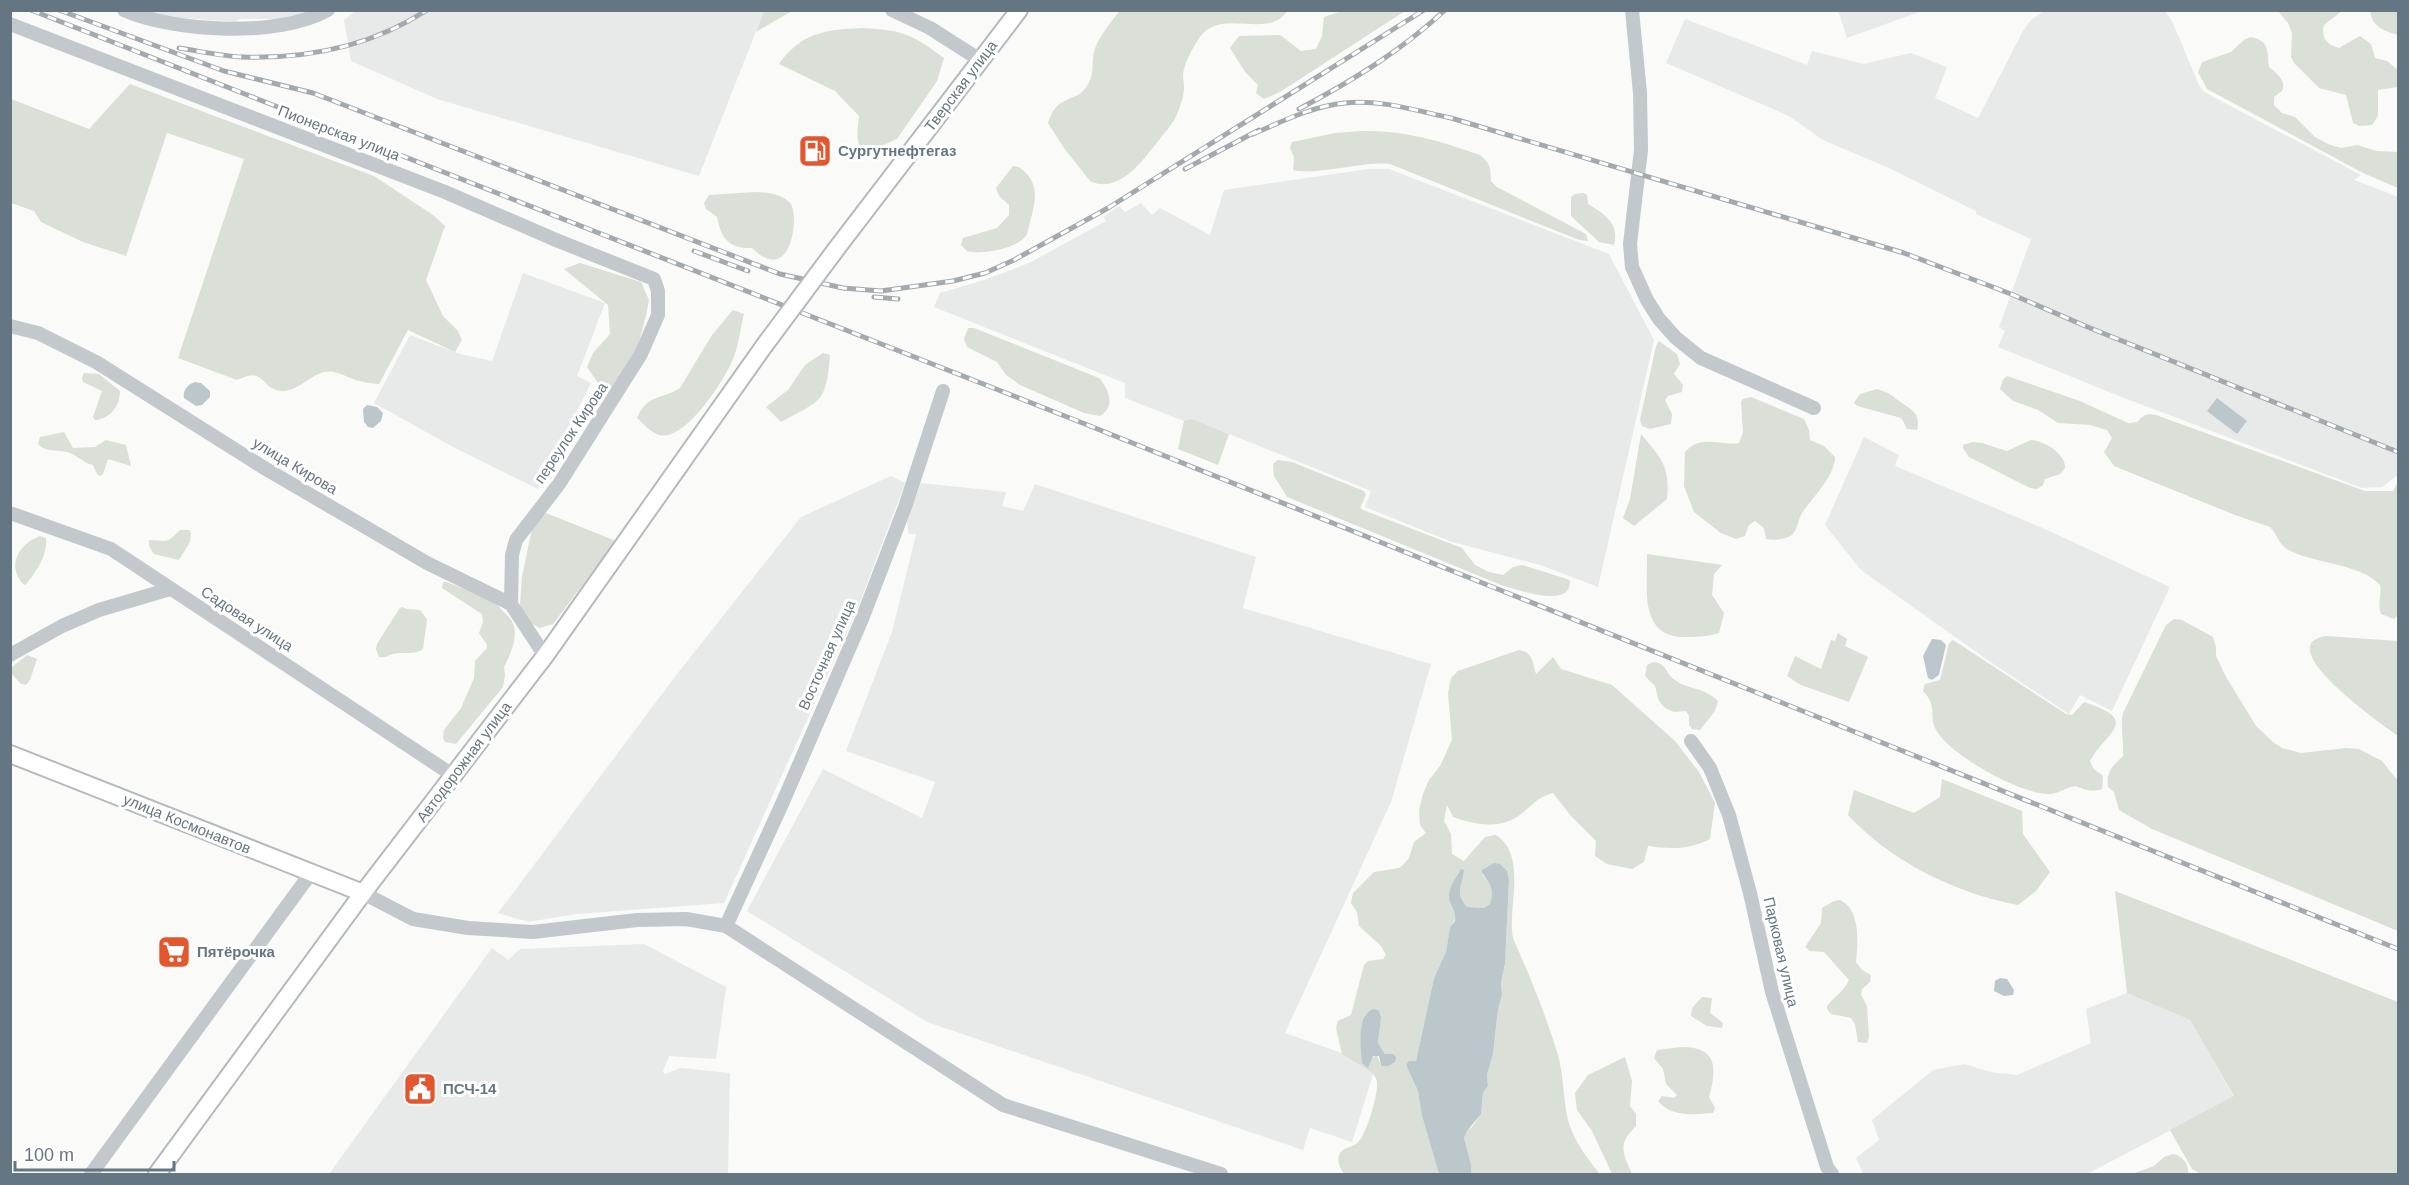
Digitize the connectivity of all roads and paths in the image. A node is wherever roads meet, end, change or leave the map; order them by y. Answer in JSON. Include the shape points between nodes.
{"nodes":[{"id":1,"x":124,"y":10,"type":"edge"},
{"id":2,"x":327,"y":10,"type":"edge"},
{"id":3,"x":892,"y":10,"type":"edge"},
{"id":4,"x":1019,"y":10,"type":"edge"},
{"id":5,"x":1632,"y":10,"type":"edge"},
{"id":6,"x":10,"y":24,"type":"edge"},
{"id":7,"x":980,"y":60,"type":"junction"},
{"id":8,"x":654,"y":279,"type":"joint"},
{"id":9,"x":10,"y":326,"type":"edge"},
{"id":10,"x":764,"y":346,"type":"joint"},
{"id":11,"x":943,"y":392,"type":"dead end"},
{"id":12,"x":1814,"y":408,"type":"dead end"},
{"id":13,"x":10,"y":513,"type":"edge"},
{"id":14,"x":170,"y":589,"type":"junction"},
{"id":15,"x":511,"y":604,"type":"junction"},
{"id":16,"x":10,"y":655,"type":"edge"},
{"id":17,"x":545,"y":656,"type":"junction"},
{"id":18,"x":1691,"y":741,"type":"dead end"},
{"id":19,"x":10,"y":754,"type":"edge"},
{"id":20,"x":454,"y":776,"type":"junction"},
{"id":21,"x":311,"y":873,"type":"junction"},
{"id":22,"x":363,"y":893,"type":"junction"},
{"id":23,"x":726,"y":926,"type":"junction"},
{"id":24,"x":92,"y":1174,"type":"edge"},
{"id":25,"x":157,"y":1174,"type":"edge"},
{"id":26,"x":1221,"y":1174,"type":"edge"},
{"id":27,"x":1832,"y":1174,"type":"edge"}],
"edges":[{"from":1,"to":2,"type":"street","via":[[143,19],[241,29],[282,27]]},
{"from":3,"to":7,"type":"street","via":[[930,28]]},
{"from":4,"to":7,"type":"main road","name":"Тверская улица"},
{"from":5,"to":12,"type":"street","via":[[1641,150],[1630,244],[1632,267],[1647,300],[1676,338],[1701,358]]},
{"from":6,"to":8,"type":"street","name":"Пионерская улица","via":[[446,192]]},
{"from":7,"to":10,"type":"main road","name":"Тверская улица","bridge":true},
{"from":8,"to":15,"type":"street","name":"переулок Кирова","via":[[658,315],[641,354],[566,474],[516,540]]},
{"from":9,"to":15,"type":"street","name":"улица Кирова","via":[[38,333],[96,362],[266,469],[427,563]]},
{"from":10,"to":17,"type":"main road","name":"Автодорожная улица"},
{"from":11,"to":23,"type":"street","name":"Восточная улица","via":[[862,620]]},
{"from":13,"to":14,"type":"street","name":"Садовая улица","via":[[111,549]]},
{"from":14,"to":16,"type":"street","via":[[99,610]]},
{"from":14,"to":20,"type":"street","name":"Садовая улица"},
{"from":15,"to":17,"type":"street"},
{"from":17,"to":20,"type":"main road","name":"Автодорожная улица"},
{"from":18,"to":27,"type":"street","name":"Парковая улица","via":[[1710,768],[1729,815],[1772,992]]},
{"from":19,"to":21,"type":"main road","name":"улица Космонавтов"},
{"from":20,"to":22,"type":"main road","name":"Автодорожная улица"},
{"from":21,"to":22,"type":"main road","name":"улица Космонавтов"},
{"from":21,"to":24,"type":"street"},
{"from":22,"to":23,"type":"street","via":[[413,919],[468,928],[533,932],[637,920],[686,919]]},
{"from":22,"to":25,"type":"main road","name":"Автодорожная улица"},
{"from":23,"to":26,"type":"street","via":[[1003,1105]]}]}
